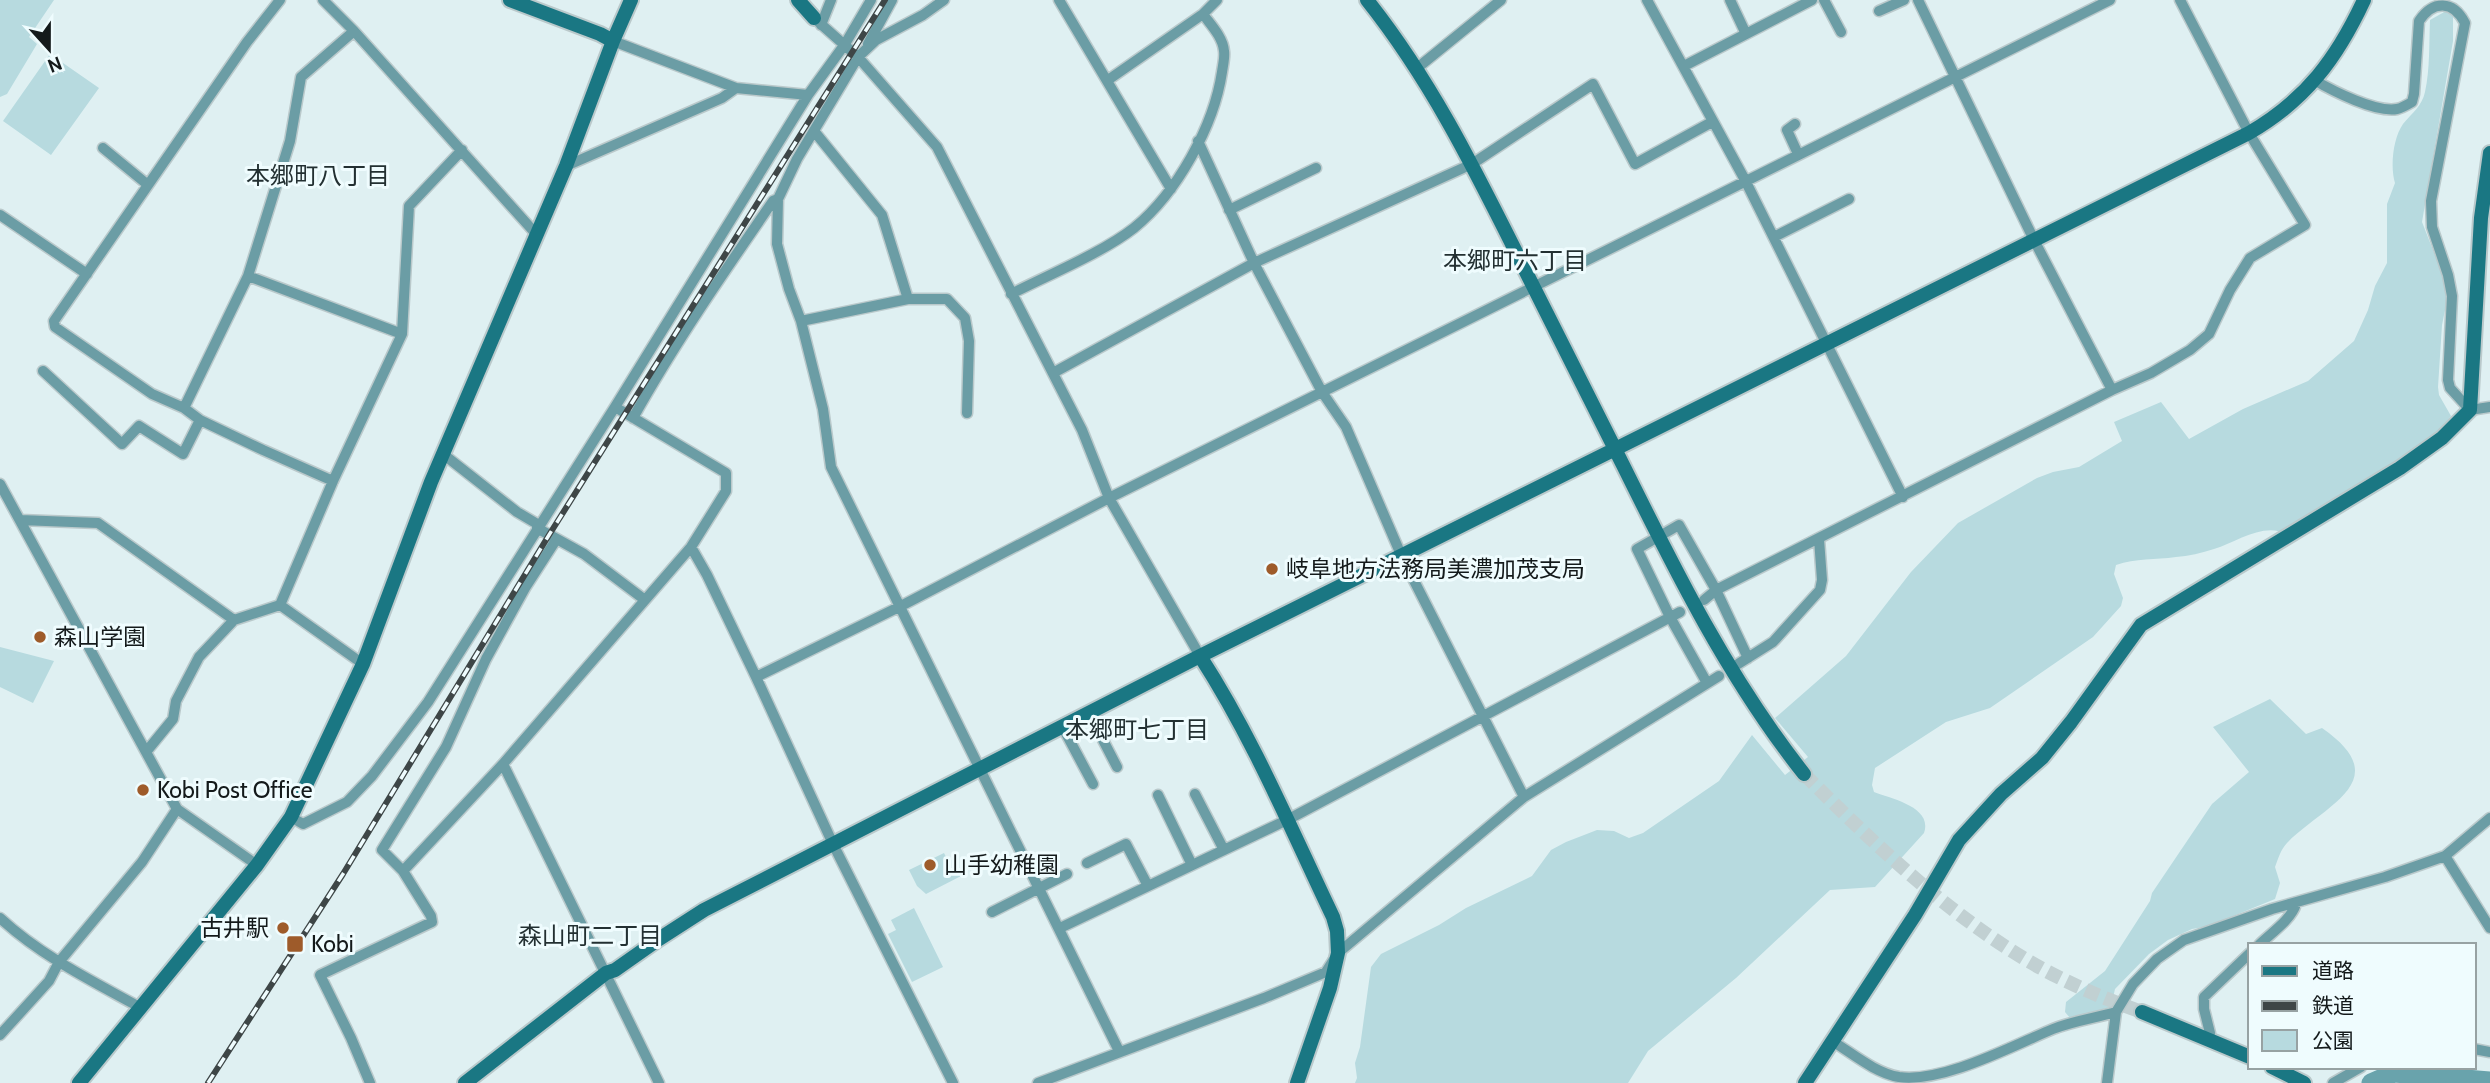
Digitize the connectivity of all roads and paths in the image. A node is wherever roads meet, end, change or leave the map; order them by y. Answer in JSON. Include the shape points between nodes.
{"nodes":[{"id":1,"x":280,"y":0,"type":"edge"},
{"id":2,"x":323,"y":0,"type":"edge"},
{"id":3,"x":510,"y":0,"type":"edge"},
{"id":4,"x":631,"y":0,"type":"edge"},
{"id":5,"x":798,"y":0,"type":"edge"},
{"id":6,"x":831,"y":0,"type":"edge"},
{"id":7,"x":871,"y":0,"type":"edge"},
{"id":8,"x":892,"y":0,"type":"edge"},
{"id":9,"x":944,"y":0,"type":"edge"},
{"id":10,"x":1059,"y":0,"type":"edge"},
{"id":11,"x":1217,"y":0,"type":"edge"},
{"id":12,"x":1367,"y":0,"type":"edge"},
{"id":13,"x":1501,"y":0,"type":"edge"},
{"id":14,"x":1647,"y":0,"type":"edge"},
{"id":15,"x":1730,"y":0,"type":"edge"},
{"id":16,"x":1812,"y":0,"type":"edge"},
{"id":17,"x":1824,"y":0,"type":"edge"},
{"id":18,"x":1904,"y":0,"type":"edge"},
{"id":19,"x":1918,"y":0,"type":"edge"},
{"id":20,"x":2110,"y":0,"type":"edge"},
{"id":21,"x":2180,"y":0,"type":"edge"},
{"id":22,"x":2364,"y":0,"type":"edge"},
{"id":23,"x":1880,"y":11,"type":"dead end"},
{"id":24,"x":1203,"y":14,"type":"junction"},
{"id":25,"x":818,"y":22,"type":"junction"},
{"id":26,"x":354,"y":31,"type":"junction"},
{"id":27,"x":1841,"y":32,"type":"dead end"},
{"id":28,"x":1746,"y":34,"type":"junction"},
{"id":29,"x":612,"y":41,"type":"junction"},
{"id":30,"x":845,"y":44,"type":"junction"},
{"id":31,"x":862,"y":53,"type":"junction"},
{"id":32,"x":1684,"y":66,"type":"junction"},
{"id":33,"x":1416,"y":69,"type":"junction"},
{"id":34,"x":1956,"y":77,"type":"junction"},
{"id":35,"x":1108,"y":80,"type":"junction"},
{"id":36,"x":2314,"y":80,"type":"junction"},
{"id":37,"x":736,"y":88,"type":"junction"},
{"id":38,"x":808,"y":95,"type":"junction"},
{"id":39,"x":1712,"y":122,"type":"junction"},
{"id":40,"x":1795,"y":124,"type":"dead end"},
{"id":41,"x":814,"y":131,"type":"junction"},
{"id":42,"x":2249,"y":133,"type":"junction"},
{"id":43,"x":1198,"y":141,"type":"junction"},
{"id":44,"x":103,"y":148,"type":"dead end"},
{"id":45,"x":462,"y":150,"type":"junction"},
{"id":46,"x":2490,"y":153,"type":"edge"},
{"id":47,"x":1798,"y":154,"type":"junction"},
{"id":48,"x":1472,"y":164,"type":"junction"},
{"id":49,"x":566,"y":166,"type":"junction"},
{"id":50,"x":1316,"y":168,"type":"dead end"},
{"id":51,"x":1745,"y":180,"type":"junction"},
{"id":52,"x":148,"y":185,"type":"junction"},
{"id":53,"x":1171,"y":189,"type":"junction"},
{"id":54,"x":778,"y":199,"type":"junction"},
{"id":55,"x":1849,"y":199,"type":"dead end"},
{"id":56,"x":1229,"y":210,"type":"junction"},
{"id":57,"x":0,"y":215,"type":"edge"},
{"id":58,"x":537,"y":235,"type":"junction"},
{"id":59,"x":1774,"y":237,"type":"junction"},
{"id":60,"x":2035,"y":240,"type":"junction"},
{"id":61,"x":1254,"y":263,"type":"junction"},
{"id":62,"x":86,"y":274,"type":"junction"},
{"id":63,"x":248,"y":276,"type":"junction"},
{"id":64,"x":1534,"y":288,"type":"junction"},
{"id":65,"x":1011,"y":293,"type":"junction"},
{"id":66,"x":908,"y":299,"type":"junction"},
{"id":67,"x":801,"y":321,"type":"junction"},
{"id":68,"x":402,"y":334,"type":"junction"},
{"id":69,"x":1827,"y":345,"type":"junction"},
{"id":70,"x":43,"y":371,"type":"dead end"},
{"id":71,"x":1053,"y":373,"type":"junction"},
{"id":72,"x":2112,"y":390,"type":"junction"},
{"id":73,"x":1322,"y":392,"type":"junction"},
{"id":74,"x":615,"y":407,"type":"junction"},
{"id":75,"x":2490,"y":407,"type":"edge"},
{"id":76,"x":184,"y":408,"type":"junction"},
{"id":77,"x":2470,"y":410,"type":"junction"},
{"id":78,"x":967,"y":413,"type":"dead end"},
{"id":79,"x":633,"y":418,"type":"junction"},
{"id":80,"x":200,"y":419,"type":"junction"},
{"id":81,"x":1615,"y":449,"type":"junction"},
{"id":82,"x":443,"y":454,"type":"junction"},
{"id":83,"x":333,"y":481,"type":"junction"},
{"id":84,"x":0,"y":484,"type":"edge"},
{"id":85,"x":1903,"y":497,"type":"junction"},
{"id":86,"x":1110,"y":498,"type":"junction"},
{"id":87,"x":20,"y":520,"type":"junction"},
{"id":88,"x":538,"y":526,"type":"junction"},
{"id":89,"x":1657,"y":537,"type":"junction"},
{"id":90,"x":1819,"y":539,"type":"junction"},
{"id":91,"x":556,"y":540,"type":"junction"},
{"id":92,"x":691,"y":547,"type":"junction"},
{"id":93,"x":1402,"y":556,"type":"junction"},
{"id":94,"x":1716,"y":590,"type":"junction"},
{"id":95,"x":645,"y":600,"type":"junction"},
{"id":96,"x":1704,"y":600,"type":"dead end"},
{"id":97,"x":280,"y":605,"type":"junction"},
{"id":98,"x":899,"y":607,"type":"junction"},
{"id":99,"x":1680,"y":612,"type":"dead end"},
{"id":100,"x":1670,"y":617,"type":"junction"},
{"id":101,"x":234,"y":620,"type":"junction"},
{"id":102,"x":1200,"y":656,"type":"junction"},
{"id":103,"x":1748,"y":658,"type":"junction"},
{"id":104,"x":363,"y":664,"type":"junction"},
{"id":105,"x":1738,"y":664,"type":"dead end"},
{"id":106,"x":1718,"y":676,"type":"dead end"},
{"id":107,"x":755,"y":677,"type":"junction"},
{"id":108,"x":1707,"y":683,"type":"junction"},
{"id":109,"x":1089,"y":713,"type":"junction"},
{"id":110,"x":1484,"y":716,"type":"junction"},
{"id":111,"x":1062,"y":726,"type":"junction"},
{"id":112,"x":146,"y":751,"type":"junction"},
{"id":113,"x":503,"y":764,"type":"junction"},
{"id":114,"x":1117,"y":767,"type":"dead end"},
{"id":115,"x":980,"y":768,"type":"junction"},
{"id":116,"x":1804,"y":774,"type":"tunnel mouth"},
{"id":117,"x":1093,"y":784,"type":"dead end"},
{"id":118,"x":1195,"y":794,"type":"dead end"},
{"id":119,"x":1158,"y":795,"type":"dead end"},
{"id":120,"x":1524,"y":797,"type":"junction"},
{"id":121,"x":177,"y":809,"type":"junction"},
{"id":122,"x":291,"y":817,"type":"junction"},
{"id":123,"x":2490,"y":818,"type":"edge"},
{"id":124,"x":1287,"y":820,"type":"junction"},
{"id":125,"x":833,"y":844,"type":"junction"},
{"id":126,"x":1224,"y":850,"type":"junction"},
{"id":127,"x":2445,"y":856,"type":"junction"},
{"id":128,"x":1087,"y":863,"type":"dead end"},
{"id":129,"x":257,"y":865,"type":"junction"},
{"id":130,"x":1192,"y":865,"type":"junction"},
{"id":131,"x":403,"y":871,"type":"junction"},
{"id":132,"x":1067,"y":874,"type":"dead end"},
{"id":133,"x":1148,"y":886,"type":"junction"},
{"id":134,"x":1040,"y":888,"type":"junction"},
{"id":135,"x":2296,"y":904,"type":"junction"},
{"id":136,"x":992,"y":912,"type":"dead end"},
{"id":137,"x":0,"y":918,"type":"edge"},
{"id":138,"x":1060,"y":928,"type":"junction"},
{"id":139,"x":2490,"y":928,"type":"edge"},
{"id":140,"x":2261,"y":943,"type":"edge"},
{"id":141,"x":1338,"y":953,"type":"junction"},
{"id":142,"x":2248,"y":955,"type":"edge"},
{"id":143,"x":59,"y":962,"type":"junction"},
{"id":144,"x":606,"y":974,"type":"junction"},
{"id":145,"x":141,"y":1008,"type":"junction"},
{"id":146,"x":2116,"y":1012,"type":"junction"},
{"id":147,"x":2142,"y":1012,"type":"tunnel mouth"},
{"id":148,"x":0,"y":1035,"type":"edge"},
{"id":149,"x":2207,"y":1039,"type":"junction"},
{"id":150,"x":1832,"y":1041,"type":"junction"},
{"id":151,"x":1119,"y":1051,"type":"junction"},
{"id":152,"x":2248,"y":1056,"type":"edge"},
{"id":153,"x":2276,"y":1069,"type":"edge"},
{"id":154,"x":2358,"y":1069,"type":"edge"},
{"id":155,"x":79,"y":1083,"type":"edge"},
{"id":156,"x":370,"y":1083,"type":"edge"},
{"id":157,"x":465,"y":1083,"type":"edge"},
{"id":158,"x":659,"y":1083,"type":"edge"},
{"id":159,"x":953,"y":1083,"type":"edge"},
{"id":160,"x":1038,"y":1083,"type":"edge"},
{"id":161,"x":1297,"y":1083,"type":"edge"},
{"id":162,"x":1805,"y":1083,"type":"edge"},
{"id":163,"x":2107,"y":1083,"type":"edge"},
{"id":164,"x":2304,"y":1083,"type":"edge"},
{"id":165,"x":2333,"y":1083,"type":"edge"}],
"edges":[{"from":1,"to":52,"type":"street"},
{"from":2,"to":26,"type":"street"},
{"from":3,"to":29,"type":"street"},
{"from":4,"to":29,"type":"street"},
{"from":5,"to":25,"type":"street"},
{"from":6,"to":25,"type":"street"},
{"from":7,"to":30,"type":"street"},
{"from":8,"to":31,"type":"street"},
{"from":9,"to":31,"type":"street"},
{"from":10,"to":35,"type":"street"},
{"from":11,"to":24,"type":"street"},
{"from":12,"to":33,"type":"street"},
{"from":13,"to":33,"type":"street"},
{"from":14,"to":32,"type":"street"},
{"from":15,"to":28,"type":"street"},
{"from":16,"to":28,"type":"street"},
{"from":17,"to":27,"type":"street"},
{"from":18,"to":23,"type":"street"},
{"from":19,"to":34,"type":"street"},
{"from":20,"to":34,"type":"street"},
{"from":21,"to":42,"type":"street"},
{"from":22,"to":36,"type":"street","via":[[2330,63]]},
{"from":24,"to":35,"type":"street"},
{"from":24,"to":43,"type":"street","via":[[1224,50],[1219,89]]},
{"from":25,"to":30,"type":"street"},
{"from":26,"to":45,"type":"street"},
{"from":26,"to":63,"type":"street","via":[[301,77],[290,141]]},
{"from":28,"to":32,"type":"street"},
{"from":29,"to":37,"type":"street"},
{"from":29,"to":49,"type":"street"},
{"from":30,"to":31,"type":"street"},
{"from":30,"to":38,"type":"street"},
{"from":31,"to":41,"type":"street"},
{"from":31,"to":65,"type":"street","via":[[937,147]]},
{"from":32,"to":39,"type":"street"},
{"from":33,"to":48,"type":"street"},
{"from":34,"to":47,"type":"street"},
{"from":34,"to":60,"type":"street"},
{"from":35,"to":53,"type":"street"},
{"from":36,"to":42,"type":"street","via":[[2285,111]]},
{"from":36,"to":77,"type":"street","via":[[2341,96],[2399,109],[2412,102],[2419,21],[2425,12],[2440,4],[2451,6],[2465,23],[2431,201],[2431,227],[2452,296],[2448,380]]},
{"from":37,"to":38,"type":"street"},
{"from":37,"to":49,"type":"street"},
{"from":38,"to":74,"type":"street"},
{"from":39,"to":48,"type":"street","via":[[1635,164],[1593,83]]},
{"from":39,"to":51,"type":"street"},
{"from":40,"to":47,"type":"street","via":[[1787,130]]},
{"from":41,"to":54,"type":"street"},
{"from":41,"to":66,"type":"street","via":[[882,215]]},
{"from":42,"to":60,"type":"street"},
{"from":42,"to":72,"type":"street","via":[[2305,225],[2250,258],[2209,334],[2151,373]]},
{"from":43,"to":53,"type":"street"},
{"from":43,"to":56,"type":"street"},
{"from":44,"to":52,"type":"street"},
{"from":45,"to":58,"type":"street"},
{"from":45,"to":68,"type":"street","via":[[409,206]]},
{"from":46,"to":77,"type":"street"},
{"from":47,"to":51,"type":"street"},
{"from":48,"to":61,"type":"street"},
{"from":48,"to":64,"type":"street"},
{"from":49,"to":58,"type":"street"},
{"from":50,"to":56,"type":"street"},
{"from":51,"to":59,"type":"street"},
{"from":51,"to":64,"type":"street"},
{"from":52,"to":62,"type":"street"},
{"from":53,"to":65,"type":"street","via":[[1115,241]]},
{"from":54,"to":67,"type":"street","via":[[777,244]]},
{"from":54,"to":79,"type":"street","via":[[735,257]]},
{"from":55,"to":59,"type":"street"},
{"from":56,"to":61,"type":"street"},
{"from":57,"to":62,"type":"street"},
{"from":58,"to":82,"type":"street"},
{"from":59,"to":69,"type":"street"},
{"from":60,"to":69,"type":"street"},
{"from":60,"to":72,"type":"street"},
{"from":61,"to":71,"type":"street"},
{"from":61,"to":73,"type":"street"},
{"from":62,"to":76,"type":"street","via":[[54,321],[55,327],[152,394]]},
{"from":63,"to":68,"type":"street"},
{"from":63,"to":76,"type":"street"},
{"from":64,"to":73,"type":"street"},
{"from":64,"to":81,"type":"street"},
{"from":65,"to":71,"type":"street"},
{"from":66,"to":67,"type":"street"},
{"from":66,"to":78,"type":"street","via":[[947,299],[965,318]]},
{"from":67,"to":98,"type":"street","via":[[823,409],[831,467]]},
{"from":68,"to":83,"type":"street"},
{"from":69,"to":81,"type":"street"},
{"from":69,"to":85,"type":"street"},
{"from":70,"to":80,"type":"street","via":[[122,444],[139,426],[183,454]]},
{"from":71,"to":86,"type":"street"},
{"from":72,"to":85,"type":"street"},
{"from":73,"to":86,"type":"street"},
{"from":73,"to":93,"type":"street","via":[[1346,427]]},
{"from":74,"to":79,"type":"street"},
{"from":74,"to":88,"type":"street"},
{"from":75,"to":77,"type":"street"},
{"from":76,"to":80,"type":"street"},
{"from":77,"to":150,"type":"street","via":[[2448,433],[2400,468],[2141,625],[2042,758],[1959,840]]},
{"from":79,"to":92,"type":"street","via":[[726,473],[726,491]]},
{"from":80,"to":83,"type":"street"},
{"from":81,"to":89,"type":"street"},
{"from":81,"to":93,"type":"street"},
{"from":82,"to":88,"type":"street"},
{"from":82,"to":104,"type":"street"},
{"from":83,"to":97,"type":"street"},
{"from":84,"to":87,"type":"street"},
{"from":85,"to":90,"type":"street"},
{"from":86,"to":98,"type":"street"},
{"from":86,"to":102,"type":"street"},
{"from":87,"to":101,"type":"street","via":[[98,523]]},
{"from":87,"to":112,"type":"street"},
{"from":88,"to":91,"type":"street"},
{"from":88,"to":122,"type":"street","via":[[428,702],[372,776],[348,802],[303,824]]},
{"from":89,"to":94,"type":"street","via":[[1679,525]]},
{"from":89,"to":100,"type":"street","via":[[1637,549]]},
{"from":89,"to":116,"type":"street","via":[[1735,677]]},
{"from":90,"to":94,"type":"street"},
{"from":90,"to":103,"type":"street","via":[[1821,590],[1773,642]]},
{"from":91,"to":95,"type":"street","via":[[584,554]]},
{"from":91,"to":131,"type":"street","via":[[493,647],[446,747],[382,850]]},
{"from":92,"to":95,"type":"street"},
{"from":92,"to":107,"type":"street"},
{"from":93,"to":102,"type":"street"},
{"from":93,"to":110,"type":"street"},
{"from":94,"to":96,"type":"street"},
{"from":94,"to":103,"type":"street"},
{"from":95,"to":113,"type":"street"},
{"from":97,"to":101,"type":"street"},
{"from":97,"to":104,"type":"street"},
{"from":98,"to":107,"type":"street"},
{"from":98,"to":115,"type":"street"},
{"from":99,"to":100,"type":"street"},
{"from":100,"to":108,"type":"street"},
{"from":100,"to":110,"type":"street"},
{"from":101,"to":112,"type":"street","via":[[199,657],[176,701],[173,719]]},
{"from":102,"to":109,"type":"street"},
{"from":102,"to":124,"type":"street"},
{"from":103,"to":105,"type":"street"},
{"from":104,"to":122,"type":"street"},
{"from":106,"to":108,"type":"street"},
{"from":107,"to":125,"type":"street"},
{"from":108,"to":120,"type":"street"},
{"from":109,"to":111,"type":"street"},
{"from":109,"to":114,"type":"street"},
{"from":110,"to":120,"type":"street"},
{"from":110,"to":124,"type":"street"},
{"from":111,"to":115,"type":"street"},
{"from":111,"to":117,"type":"street"},
{"from":112,"to":121,"type":"street"},
{"from":113,"to":131,"type":"street"},
{"from":113,"to":144,"type":"street"},
{"from":115,"to":125,"type":"street"},
{"from":115,"to":134,"type":"street"},
{"from":118,"to":126,"type":"street"},
{"from":119,"to":130,"type":"street"},
{"from":120,"to":141,"type":"street"},
{"from":121,"to":129,"type":"street"},
{"from":121,"to":143,"type":"street","via":[[142,862]]},
{"from":122,"to":129,"type":"street"},
{"from":123,"to":127,"type":"street"},
{"from":124,"to":126,"type":"street"},
{"from":124,"to":141,"type":"street","via":[[1333,917]]},
{"from":125,"to":144,"type":"street","via":[[704,910]]},
{"from":125,"to":159,"type":"street"},
{"from":126,"to":130,"type":"street"},
{"from":127,"to":135,"type":"street"},
{"from":127,"to":139,"type":"street"},
{"from":128,"to":133,"type":"street","via":[[1126,844]]},
{"from":129,"to":145,"type":"street"},
{"from":130,"to":133,"type":"street"},
{"from":131,"to":156,"type":"street","via":[[432,922],[320,975]]},
{"from":132,"to":134,"type":"street"},
{"from":133,"to":138,"type":"street"},
{"from":134,"to":136,"type":"street"},
{"from":134,"to":138,"type":"street"},
{"from":135,"to":140,"type":"street"},
{"from":135,"to":146,"type":"street","via":[[2184,940],[2133,984]]},
{"from":137,"to":143,"type":"street"},
{"from":138,"to":151,"type":"street"},
{"from":141,"to":151,"type":"street","via":[[1326,972]]},
{"from":141,"to":161,"type":"street"},
{"from":142,"to":149,"type":"street","via":[[2204,997]]},
{"from":143,"to":145,"type":"street"},
{"from":143,"to":148,"type":"street","via":[[49,981]]},
{"from":144,"to":157,"type":"street"},
{"from":144,"to":158,"type":"street"},
{"from":145,"to":155,"type":"street"},
{"from":146,"to":150,"type":"street","via":[[2056,1028],[1928,1077],[1896,1076]]},
{"from":146,"to":163,"type":"street"},
{"from":147,"to":149,"type":"street"},
{"from":149,"to":152,"type":"street"},
{"from":150,"to":162,"type":"street"},
{"from":151,"to":160,"type":"street"},
{"from":153,"to":164,"type":"street"},
{"from":154,"to":165,"type":"street"}]}
